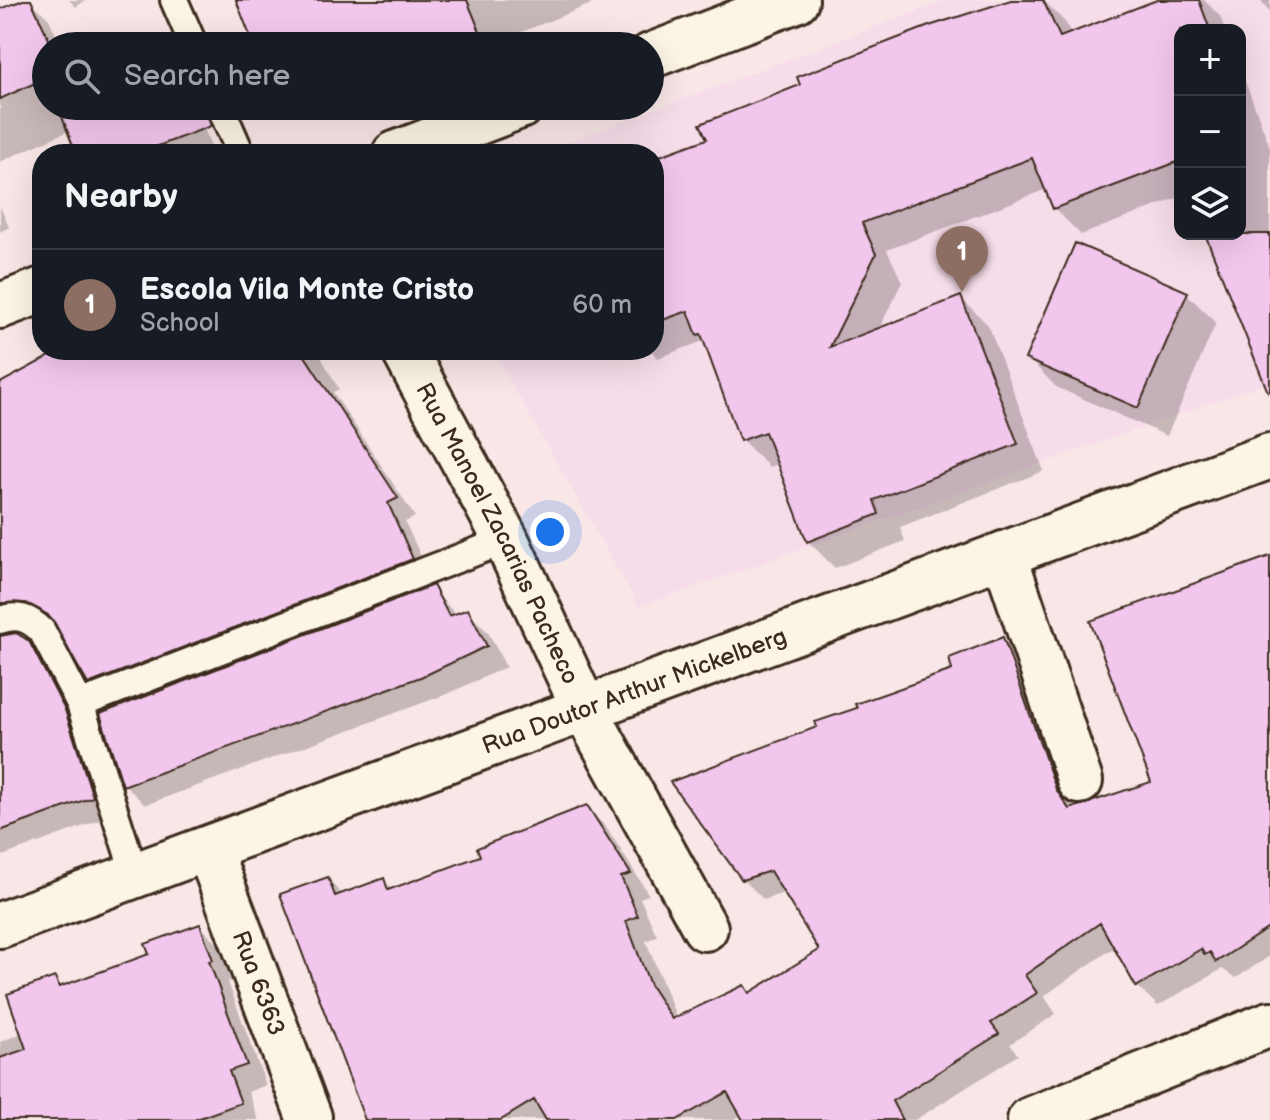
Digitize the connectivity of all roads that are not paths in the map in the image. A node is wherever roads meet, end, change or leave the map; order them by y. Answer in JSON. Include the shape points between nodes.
{"nodes":[{"id":1,"x":174,"y":0,"type":"edge"},
{"id":2,"x":796,"y":0,"type":"edge"},
{"id":3,"x":188,"y":32,"type":"edge"},
{"id":4,"x":664,"y":51,"type":"edge"},
{"id":5,"x":226,"y":120,"type":"edge"},
{"id":6,"x":484,"y":120,"type":"edge"},
{"id":7,"x":237,"y":144,"type":"edge"},
{"id":8,"x":421,"y":144,"type":"edge"},
{"id":9,"x":32,"y":294,"type":"edge"},
{"id":10,"x":0,"y":306,"type":"edge"},
{"id":11,"x":409,"y":360,"type":"edge"},
{"id":12,"x":1270,"y":456,"type":"edge"},
{"id":13,"x":506,"y":540,"type":"junction"},
{"id":14,"x":1004,"y":554,"type":"junction"},
{"id":15,"x":0,"y":620,"type":"edge"},
{"id":16,"x":80,"y":704,"type":"junction"},
{"id":17,"x":584,"y":708,"type":"junction"},
{"id":18,"x":1080,"y":781,"type":"dead end"},
{"id":19,"x":209,"y":850,"type":"junction"},
{"id":20,"x":135,"y":875,"type":"junction"},
{"id":21,"x":0,"y":925,"type":"edge"},
{"id":22,"x":705,"y":928,"type":"dead end"},
{"id":23,"x":1270,"y":1024,"type":"edge"},
{"id":24,"x":309,"y":1117,"type":"dead end"},
{"id":25,"x":1030,"y":1120,"type":"edge"}],
"edges":[{"from":1,"to":3,"type":"lane"},
{"from":2,"to":4,"type":"street"},
{"from":5,"to":7,"type":"lane"},
{"from":6,"to":8,"type":"street"},
{"from":9,"to":10,"type":"street"},
{"from":11,"to":13,"type":"street","name":"Rua Manoel Zacarias Pacheco"},
{"from":12,"to":14,"type":"street","name":"Rua Doutor Arthur Mickelberg"},
{"from":13,"to":16,"type":"lane"},
{"from":13,"to":17,"type":"street","name":"Rua Manoel Zacarias Pacheco"},
{"from":14,"to":17,"type":"street","name":"Rua Doutor Arthur Mickelberg"},
{"from":14,"to":18,"type":"street"},
{"from":15,"to":16,"type":"lane","via":[[19,616],[42,631]]},
{"from":16,"to":20,"type":"lane"},
{"from":17,"to":19,"type":"street","name":"Rua Doutor Arthur Mickelberg"},
{"from":17,"to":22,"type":"street","name":"Rua Manoel Zacarias Pacheco"},
{"from":19,"to":20,"type":"street","name":"Rua Doutor Arthur Mickelberg"},
{"from":19,"to":24,"type":"street","name":"Rua 6363"},
{"from":20,"to":21,"type":"street","name":"Rua Doutor Arthur Mickelberg"},
{"from":23,"to":25,"type":"street"}]}
